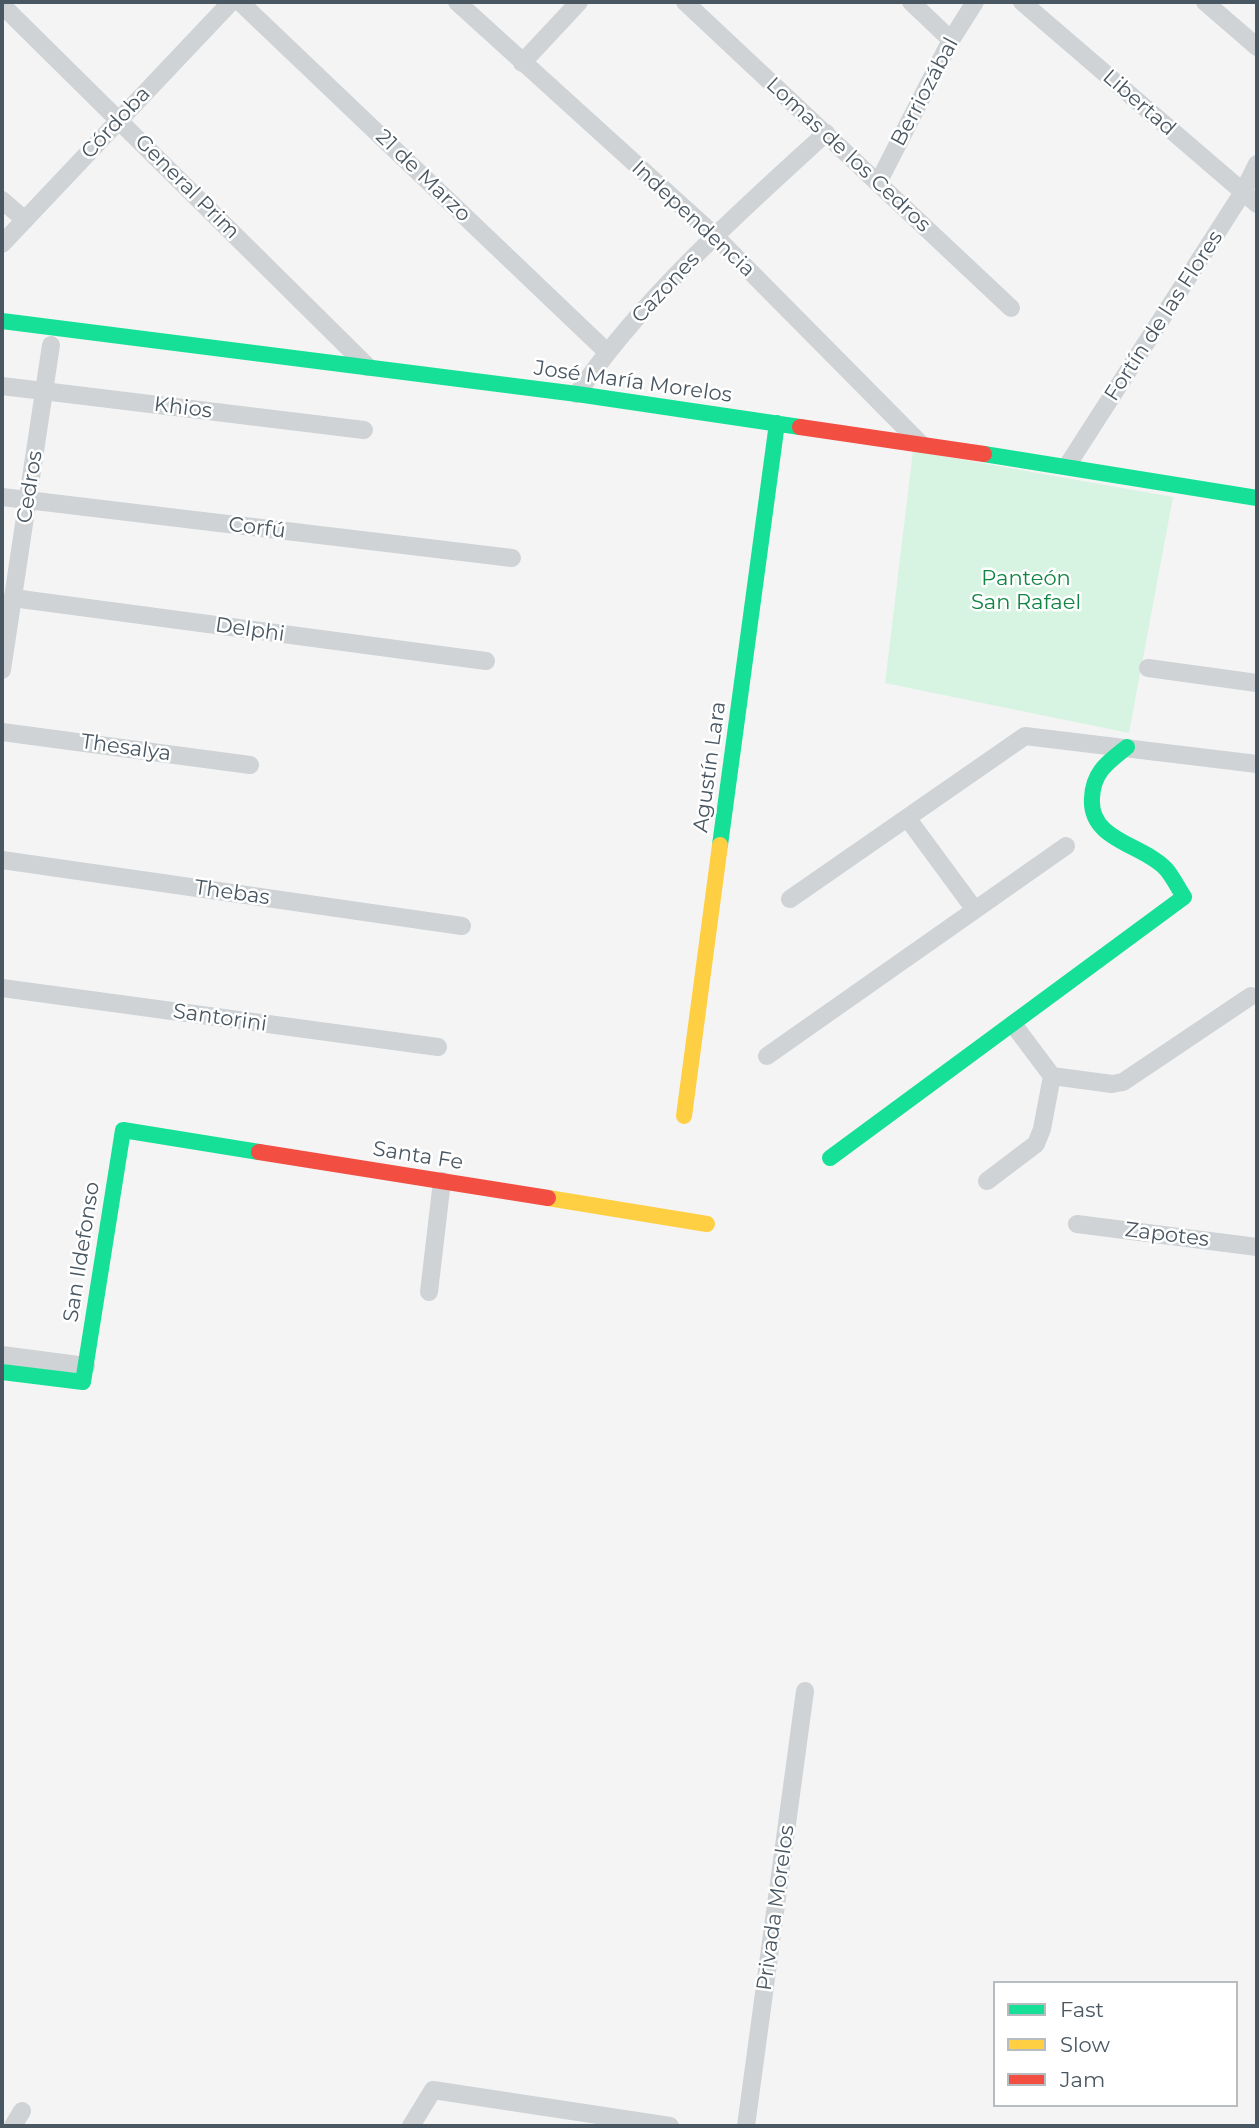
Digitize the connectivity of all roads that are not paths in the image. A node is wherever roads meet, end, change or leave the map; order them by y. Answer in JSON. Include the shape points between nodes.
{"nodes":[{"id":1,"x":231,"y":2,"type":"edge"},
{"id":2,"x":240,"y":2,"type":"edge"},
{"id":3,"x":457,"y":2,"type":"edge"},
{"id":4,"x":579,"y":2,"type":"edge"},
{"id":5,"x":685,"y":2,"type":"edge"},
{"id":6,"x":911,"y":2,"type":"edge"},
{"id":7,"x":975,"y":2,"type":"edge"},
{"id":8,"x":1021,"y":2,"type":"edge"},
{"id":9,"x":1205,"y":2,"type":"edge"},
{"id":10,"x":2,"y":5,"type":"edge"},
{"id":11,"x":951,"y":40,"type":"junction"},
{"id":12,"x":1257,"y":47,"type":"edge"},
{"id":13,"x":522,"y":63,"type":"junction"},
{"id":14,"x":119,"y":120,"type":"junction"},
{"id":15,"x":826,"y":134,"type":"junction"},
{"id":16,"x":1257,"y":164,"type":"edge"},
{"id":17,"x":878,"y":183,"type":"junction"},
{"id":18,"x":1243,"y":192,"type":"junction"},
{"id":19,"x":2,"y":200,"type":"edge"},
{"id":20,"x":1257,"y":204,"type":"edge"},
{"id":21,"x":25,"y":220,"type":"junction"},
{"id":22,"x":715,"y":236,"type":"junction"},
{"id":23,"x":2,"y":244,"type":"edge"},
{"id":24,"x":1011,"y":308,"type":"dead end"},
{"id":25,"x":2,"y":321,"type":"edge"},
{"id":26,"x":51,"y":345,"type":"dead end"},
{"id":27,"x":606,"y":351,"type":"junction"},
{"id":28,"x":370,"y":370,"type":"junction"},
{"id":29,"x":2,"y":386,"type":"edge"},
{"id":30,"x":44,"y":391,"type":"junction"},
{"id":31,"x":577,"y":394,"type":"junction"},
{"id":32,"x":776,"y":423,"type":"junction"},
{"id":33,"x":364,"y":430,"type":"dead end"},
{"id":34,"x":921,"y":444,"type":"junction"},
{"id":35,"x":1067,"y":466,"type":"junction"},
{"id":36,"x":2,"y":497,"type":"edge"},
{"id":37,"x":1257,"y":498,"type":"edge"},
{"id":38,"x":27,"y":500,"type":"junction"},
{"id":39,"x":512,"y":558,"type":"dead end"},
{"id":40,"x":13,"y":598,"type":"junction"},
{"id":41,"x":2,"y":661,"type":"edge"},
{"id":42,"x":486,"y":661,"type":"dead end"},
{"id":43,"x":1148,"y":668,"type":"dead end"},
{"id":44,"x":1257,"y":683,"type":"edge"},
{"id":45,"x":2,"y":732,"type":"edge"},
{"id":46,"x":1126,"y":747,"type":"junction"},
{"id":47,"x":1257,"y":764,"type":"edge"},
{"id":48,"x":250,"y":765,"type":"dead end"},
{"id":49,"x":908,"y":818,"type":"junction"},
{"id":50,"x":1066,"y":846,"type":"dead end"},
{"id":51,"x":2,"y":860,"type":"edge"},
{"id":52,"x":790,"y":899,"type":"dead end"},
{"id":53,"x":975,"y":910,"type":"junction"},
{"id":54,"x":462,"y":926,"type":"dead end"},
{"id":55,"x":2,"y":988,"type":"edge"},
{"id":56,"x":1251,"y":996,"type":"dead end"},
{"id":57,"x":1013,"y":1024,"type":"junction"},
{"id":58,"x":438,"y":1047,"type":"dead end"},
{"id":59,"x":767,"y":1056,"type":"dead end"},
{"id":60,"x":1052,"y":1076,"type":"junction"},
{"id":61,"x":684,"y":1116,"type":"dead end"},
{"id":62,"x":122,"y":1129,"type":"joint"},
{"id":63,"x":830,"y":1158,"type":"dead end"},
{"id":64,"x":442,"y":1181,"type":"junction"},
{"id":65,"x":986,"y":1181,"type":"dead end"},
{"id":66,"x":706,"y":1224,"type":"dead end"},
{"id":67,"x":1077,"y":1224,"type":"dead end"},
{"id":68,"x":1257,"y":1247,"type":"edge"},
{"id":69,"x":429,"y":1292,"type":"dead end"},
{"id":70,"x":2,"y":1355,"type":"edge"},
{"id":71,"x":2,"y":1372,"type":"edge"},
{"id":72,"x":84,"y":1374,"type":"junction"},
{"id":73,"x":805,"y":1690,"type":"dead end"},
{"id":74,"x":411,"y":2126,"type":"edge"},
{"id":75,"x":670,"y":2126,"type":"edge"},
{"id":76,"x":746,"y":2126,"type":"edge"}],
"edges":[{"from":1,"to":14,"type":"street","name":"Córdoba"},
{"from":2,"to":27,"type":"street","name":"21 de Marzo"},
{"from":3,"to":13,"type":"street","name":"Independencia"},
{"from":4,"to":13,"type":"street"},
{"from":5,"to":15,"type":"street","name":"Lomas de los Cedros"},
{"from":6,"to":11,"type":"street"},
{"from":7,"to":11,"type":"street","name":"Berriozábal"},
{"from":8,"to":18,"type":"street","name":"Libertad"},
{"from":9,"to":12,"type":"street"},
{"from":10,"to":14,"type":"street","name":"General Prim"},
{"from":11,"to":17,"type":"street","name":"Berriozábal"},
{"from":13,"to":22,"type":"street","name":"Independencia"},
{"from":14,"to":21,"type":"street","name":"Córdoba"},
{"from":14,"to":28,"type":"street","name":"General Prim"},
{"from":15,"to":17,"type":"street","name":"Lomas de los Cedros"},
{"from":15,"to":22,"type":"street","name":"Cazones"},
{"from":16,"to":18,"type":"street","name":"Fortín de las Flores"},
{"from":17,"to":24,"type":"street","name":"Lomas de los Cedros"},
{"from":18,"to":20,"type":"street","name":"Libertad"},
{"from":18,"to":35,"type":"street","name":"Fortín de las Flores"},
{"from":19,"to":21,"type":"street"},
{"from":21,"to":23,"type":"street","name":"Córdoba"},
{"from":22,"to":27,"type":"street","name":"Cazones"},
{"from":22,"to":34,"type":"street","name":"Independencia"},
{"from":25,"to":28,"type":"street","name":"José María Morelos"},
{"from":26,"to":30,"type":"street","name":"Cedros"},
{"from":27,"to":31,"type":"street","name":"Cazones"},
{"from":28,"to":31,"type":"street","name":"José María Morelos"},
{"from":29,"to":30,"type":"street","name":"Khios"},
{"from":30,"to":33,"type":"street","name":"Khios"},
{"from":30,"to":38,"type":"street","name":"Cedros"},
{"from":31,"to":32,"type":"street","name":"José María Morelos"},
{"from":32,"to":34,"type":"street","name":"José María Morelos"},
{"from":32,"to":61,"type":"street","name":"Agustín Lara"},
{"from":34,"to":35,"type":"street","name":"José María Morelos"},
{"from":35,"to":37,"type":"street","name":"José María Morelos"},
{"from":36,"to":38,"type":"street","name":"Corfú"},
{"from":38,"to":39,"type":"street","name":"Corfú"},
{"from":38,"to":40,"type":"street","name":"Cedros"},
{"from":40,"to":41,"type":"street","name":"Cedros"},
{"from":40,"to":42,"type":"street","name":"Delphi"},
{"from":43,"to":44,"type":"street"},
{"from":45,"to":48,"type":"street","name":"Thesalya"},
{"from":46,"to":47,"type":"street"},
{"from":46,"to":49,"type":"street","via":[[1025,736]]},
{"from":46,"to":57,"type":"street","via":[[1100,768],[1092,788],[1091,809],[1102,830],[1164,868],[1184,897]]},
{"from":49,"to":52,"type":"street"},
{"from":49,"to":53,"type":"street"},
{"from":50,"to":53,"type":"street"},
{"from":51,"to":54,"type":"street","name":"Thebas"},
{"from":53,"to":59,"type":"street"},
{"from":55,"to":58,"type":"street","name":"Santorini"},
{"from":56,"to":60,"type":"street","via":[[1123,1082]]},
{"from":57,"to":60,"type":"street"},
{"from":57,"to":63,"type":"street"},
{"from":60,"to":65,"type":"street","via":[[1036,1143]]},
{"from":62,"to":64,"type":"street","name":"Santa Fe"},
{"from":62,"to":72,"type":"street","name":"San Ildefonso"},
{"from":64,"to":66,"type":"street","name":"Santa Fe"},
{"from":64,"to":69,"type":"street"},
{"from":67,"to":68,"type":"street","name":"Zapotes"},
{"from":70,"to":72,"type":"street"},
{"from":71,"to":72,"type":"street"},
{"from":73,"to":76,"type":"street","name":"Privada Morelos"},
{"from":74,"to":75,"type":"street","via":[[433,2090]]}]}
